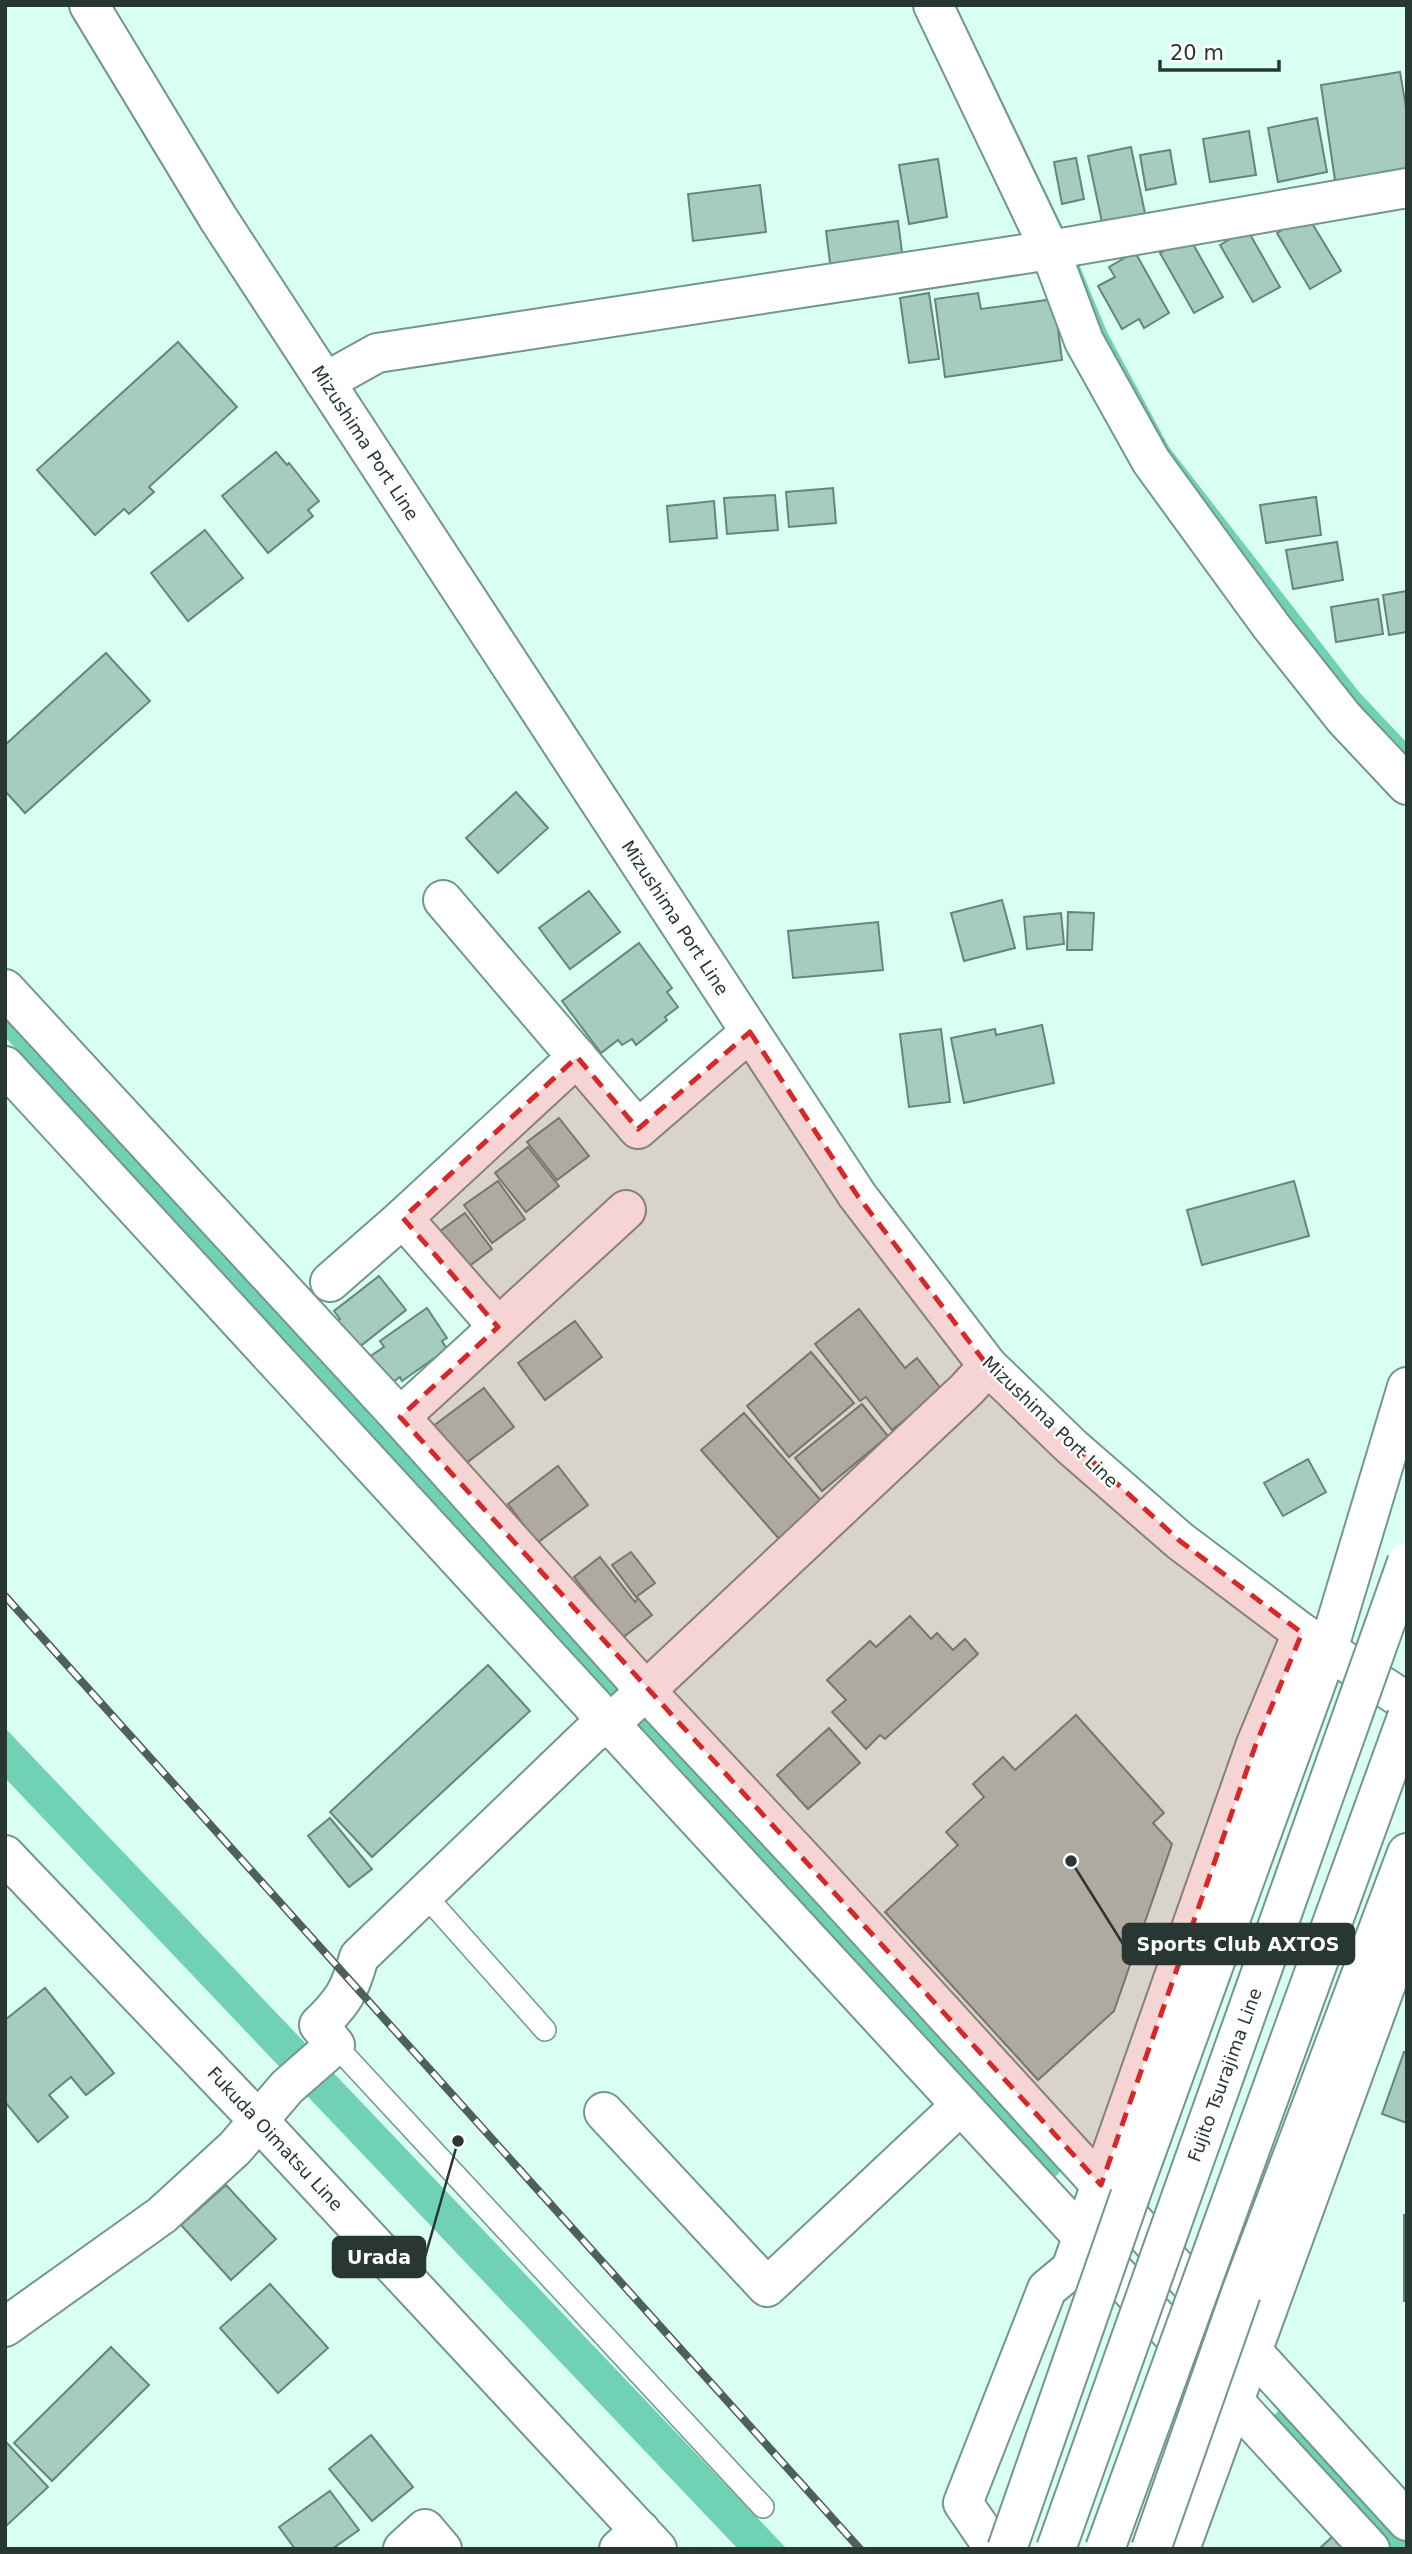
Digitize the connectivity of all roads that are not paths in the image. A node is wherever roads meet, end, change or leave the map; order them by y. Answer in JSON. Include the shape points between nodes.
{"nodes":[{"id":1,"x":89,"y":5,"type":"edge"},
{"id":2,"x":933,"y":5,"type":"edge"},
{"id":3,"x":1407,"y":188,"type":"edge"},
{"id":4,"x":1058,"y":248,"type":"junction"},
{"id":5,"x":325,"y":382,"type":"junction"},
{"id":6,"x":1407,"y":785,"type":"edge"},
{"id":7,"x":443,"y":900,"type":"dead end"},
{"id":8,"x":5,"y":989,"type":"edge"},
{"id":9,"x":750,"y":1032,"type":"junction"},
{"id":10,"x":577,"y":1057,"type":"junction"},
{"id":11,"x":5,"y":1066,"type":"edge"},
{"id":12,"x":626,"y":1210,"type":"dead end"},
{"id":13,"x":403,"y":1218,"type":"junction"},
{"id":14,"x":330,"y":1282,"type":"dead end"},
{"id":15,"x":498,"y":1327,"type":"junction"},
{"id":16,"x":988,"y":1366,"type":"junction"},
{"id":17,"x":1407,"y":1387,"type":"edge"},
{"id":18,"x":400,"y":1417,"type":"junction"},
{"id":19,"x":1407,"y":1562,"type":"edge"},
{"id":20,"x":1315,"y":1642,"type":"junction"},
{"id":21,"x":1407,"y":1702,"type":"edge"},
{"id":22,"x":628,"y":1706,"type":"junction"},
{"id":23,"x":1407,"y":1717,"type":"edge"},
{"id":24,"x":1407,"y":1853,"type":"edge"},
{"id":25,"x":5,"y":1855,"type":"edge"},
{"id":26,"x":425,"y":1894,"type":"junction"},
{"id":27,"x":1407,"y":1927,"type":"edge"},
{"id":28,"x":545,"y":2030,"type":"dead end"},
{"id":29,"x":330,"y":2050,"type":"junction"},
{"id":30,"x":961,"y":2105,"type":"junction"},
{"id":31,"x":604,"y":2112,"type":"dead end"},
{"id":32,"x":258,"y":2120,"type":"junction"},
{"id":33,"x":1115,"y":2190,"type":"junction"},
{"id":34,"x":1081,"y":2238,"type":"junction"},
{"id":35,"x":5,"y":2327,"type":"edge"},
{"id":36,"x":1252,"y":2351,"type":"junction"},
{"id":37,"x":1233,"y":2401,"type":"junction"},
{"id":38,"x":763,"y":2507,"type":"dead end"},
{"id":39,"x":1407,"y":2521,"type":"edge"},
{"id":40,"x":639,"y":2543,"type":"edge"},
{"id":41,"x":403,"y":2549,"type":"edge"},
{"id":42,"x":442,"y":2549,"type":"edge"},
{"id":43,"x":998,"y":2549,"type":"edge"},
{"id":44,"x":1007,"y":2549,"type":"edge"},
{"id":45,"x":1056,"y":2549,"type":"edge"},
{"id":46,"x":1105,"y":2549,"type":"edge"},
{"id":47,"x":1150,"y":2549,"type":"edge"},
{"id":48,"x":1180,"y":2549,"type":"edge"},
{"id":49,"x":1370,"y":2549,"type":"edge"}],
"edges":[{"from":1,"to":5,"type":"street","name":"Mizushima Port Line","via":[[218,218]]},
{"from":2,"to":4,"type":"street"},
{"from":3,"to":4,"type":"street"},
{"from":4,"to":5,"type":"street","via":[[377,353]]},
{"from":4,"to":6,"type":"street","via":[[1084,341],[1151,461],[1270,626],[1344,718]]},
{"from":5,"to":9,"type":"street","name":"Mizushima Port Line"},
{"from":7,"to":10,"type":"street"},
{"from":8,"to":18,"type":"street"},
{"from":9,"to":10,"type":"street","via":[[638,1129]]},
{"from":9,"to":16,"type":"street","name":"Mizushima Port Line","via":[[857,1195]]},
{"from":10,"to":13,"type":"street"},
{"from":11,"to":22,"type":"street"},
{"from":12,"to":15,"type":"street"},
{"from":13,"to":14,"type":"street"},
{"from":13,"to":15,"type":"street"},
{"from":15,"to":18,"type":"street"},
{"from":16,"to":20,"type":"street","name":"Mizushima Port Line","via":[[1180,1541]]},
{"from":16,"to":22,"type":"street"},
{"from":17,"to":20,"type":"street"},
{"from":18,"to":22,"type":"street"},
{"from":19,"to":45,"type":"street","name":"Fujito Tsurajima Line","bridge":true},
{"from":20,"to":21,"type":"street","name":"Mizushima Port Line"},
{"from":20,"to":33,"type":"street"},
{"from":22,"to":26,"type":"street","via":[[592,1733]]},
{"from":22,"to":30,"type":"street"},
{"from":22,"to":33,"type":"street","via":[[817,1874]]},
{"from":23,"to":46,"type":"street","bridge":true},
{"from":24,"to":47,"type":"street","bridge":true},
{"from":25,"to":32,"type":"street","name":"Fukuda Oimatsu Line"},
{"from":26,"to":28,"type":"lane"},
{"from":26,"to":29,"type":"street","via":[[359,1957],[340,2004],[319,2025]]},
{"from":27,"to":36,"type":"street"},
{"from":29,"to":32,"type":"street"},
{"from":29,"to":38,"type":"lane"},
{"from":30,"to":31,"type":"street","via":[[767,2287]]},
{"from":30,"to":34,"type":"street"},
{"from":32,"to":35,"type":"street","via":[[235,2148],[162,2215]]},
{"from":32,"to":40,"type":"street","name":"Fukuda Oimatsu Line"},
{"from":33,"to":34,"type":"street"},
{"from":33,"to":36,"type":"street"},
{"from":33,"to":44,"type":"street","bridge":true},
{"from":34,"to":37,"type":"street"},
{"from":34,"to":43,"type":"street","via":[[1071,2269],[1047,2289],[963,2503]]},
{"from":36,"to":37,"type":"street"},
{"from":36,"to":39,"type":"street"},
{"from":37,"to":48,"type":"street"},
{"from":37,"to":49,"type":"street"},
{"from":41,"to":42,"type":"street","via":[[425,2529]]}]}
